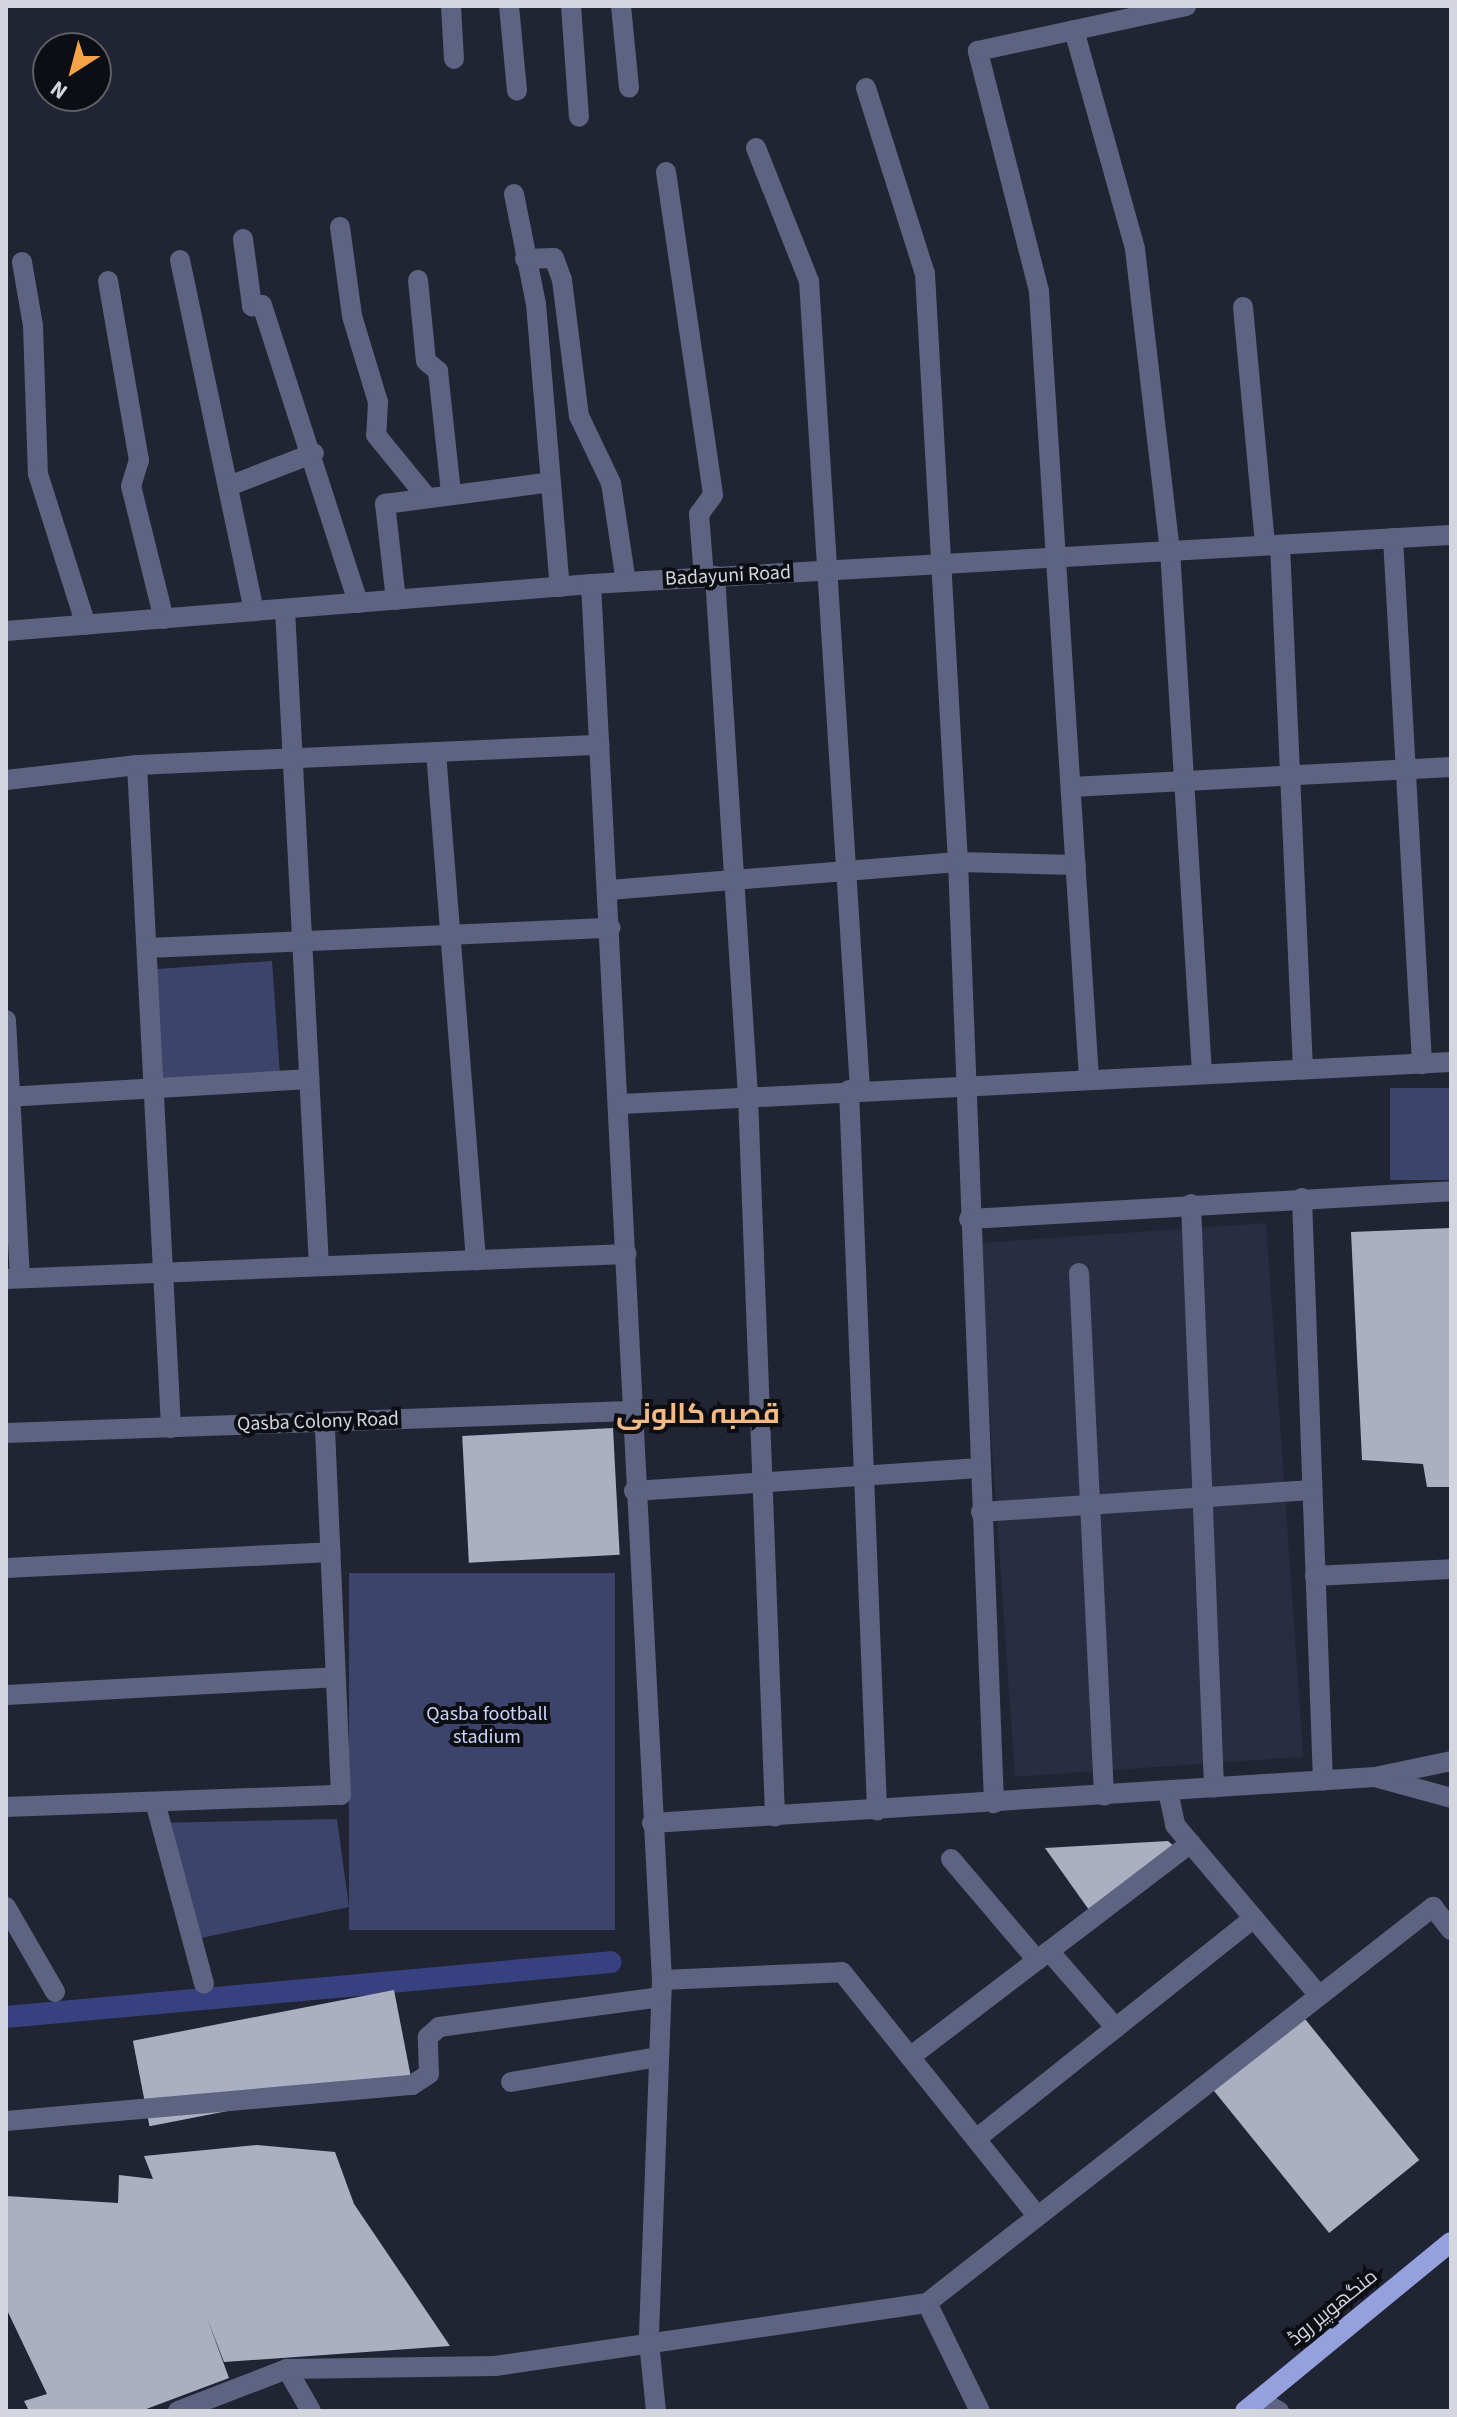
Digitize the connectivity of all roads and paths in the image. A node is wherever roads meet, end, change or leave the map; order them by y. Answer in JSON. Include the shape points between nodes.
{"nodes":[{"id":1,"x":451,"y":6,"type":"edge"},
{"id":2,"x":509,"y":6,"type":"edge"},
{"id":3,"x":571,"y":6,"type":"edge"},
{"id":4,"x":621,"y":6,"type":"edge"},
{"id":5,"x":1186,"y":6,"type":"edge"},
{"id":6,"x":1074,"y":30,"type":"junction"},
{"id":7,"x":454,"y":59,"type":"dead end"},
{"id":8,"x":629,"y":88,"type":"dead end"},
{"id":9,"x":866,"y":88,"type":"dead end"},
{"id":10,"x":517,"y":91,"type":"dead end"},
{"id":11,"x":579,"y":117,"type":"dead end"},
{"id":12,"x":756,"y":148,"type":"dead end"},
{"id":13,"x":666,"y":172,"type":"dead end"},
{"id":14,"x":514,"y":194,"type":"dead end"},
{"id":15,"x":340,"y":227,"type":"dead end"},
{"id":16,"x":243,"y":239,"type":"dead end"},
{"id":17,"x":525,"y":259,"type":"junction"},
{"id":18,"x":180,"y":260,"type":"dead end"},
{"id":19,"x":22,"y":262,"type":"dead end"},
{"id":20,"x":418,"y":280,"type":"dead end"},
{"id":21,"x":108,"y":281,"type":"dead end"},
{"id":22,"x":1243,"y":307,"type":"dead end"},
{"id":23,"x":314,"y":453,"type":"junction"},
{"id":24,"x":551,"y":482,"type":"junction"},
{"id":25,"x":229,"y":486,"type":"junction"},
{"id":26,"x":451,"y":492,"type":"junction"},
{"id":27,"x":425,"y":495,"type":"junction"},
{"id":28,"x":1451,"y":535,"type":"edge"},
{"id":29,"x":1393,"y":538,"type":"junction"},
{"id":30,"x":1273,"y":545,"type":"junction"},
{"id":31,"x":1170,"y":550,"type":"junction"},
{"id":32,"x":1056,"y":557,"type":"junction"},
{"id":33,"x":942,"y":563,"type":"junction"},
{"id":34,"x":831,"y":569,"type":"junction"},
{"id":35,"x":710,"y":577,"type":"junction"},
{"id":36,"x":626,"y":582,"type":"junction"},
{"id":37,"x":591,"y":584,"type":"junction"},
{"id":38,"x":560,"y":587,"type":"junction"},
{"id":39,"x":396,"y":600,"type":"junction"},
{"id":40,"x":358,"y":603,"type":"junction"},
{"id":41,"x":285,"y":609,"type":"junction"},
{"id":42,"x":254,"y":611,"type":"junction"},
{"id":43,"x":164,"y":619,"type":"junction"},
{"id":44,"x":86,"y":625,"type":"junction"},
{"id":45,"x":6,"y":631,"type":"edge"},
{"id":46,"x":600,"y":745,"type":"junction"},
{"id":47,"x":436,"y":752,"type":"junction"},
{"id":48,"x":293,"y":758,"type":"junction"},
{"id":49,"x":137,"y":765,"type":"junction"},
{"id":50,"x":1451,"y":767,"type":"edge"},
{"id":51,"x":1405,"y":770,"type":"junction"},
{"id":52,"x":1290,"y":776,"type":"junction"},
{"id":53,"x":6,"y":780,"type":"edge"},
{"id":54,"x":1184,"y":784,"type":"junction"},
{"id":55,"x":1071,"y":787,"type":"junction"},
{"id":56,"x":958,"y":862,"type":"junction"},
{"id":57,"x":1076,"y":865,"type":"junction"},
{"id":58,"x":844,"y":871,"type":"junction"},
{"id":59,"x":733,"y":880,"type":"junction"},
{"id":60,"x":609,"y":890,"type":"junction"},
{"id":61,"x":611,"y":928,"type":"junction"},
{"id":62,"x":450,"y":937,"type":"junction"},
{"id":63,"x":303,"y":941,"type":"junction"},
{"id":64,"x":148,"y":948,"type":"junction"},
{"id":65,"x":6,"y":1020,"type":"edge"},
{"id":66,"x":1451,"y":1062,"type":"edge"},
{"id":67,"x":1422,"y":1064,"type":"junction"},
{"id":68,"x":1303,"y":1069,"type":"junction"},
{"id":69,"x":1202,"y":1073,"type":"junction"},
{"id":70,"x":1089,"y":1078,"type":"junction"},
{"id":71,"x":309,"y":1079,"type":"junction"},
{"id":72,"x":965,"y":1082,"type":"junction"},
{"id":73,"x":156,"y":1086,"type":"junction"},
{"id":74,"x":854,"y":1089,"type":"junction"},
{"id":75,"x":748,"y":1096,"type":"junction"},
{"id":76,"x":8,"y":1097,"type":"edge"},
{"id":77,"x":622,"y":1104,"type":"junction"},
{"id":78,"x":1451,"y":1191,"type":"edge"},
{"id":79,"x":1302,"y":1198,"type":"junction"},
{"id":80,"x":1191,"y":1204,"type":"junction"},
{"id":81,"x":969,"y":1219,"type":"junction"},
{"id":82,"x":626,"y":1254,"type":"junction"},
{"id":83,"x":476,"y":1260,"type":"junction"},
{"id":84,"x":319,"y":1266,"type":"junction"},
{"id":85,"x":166,"y":1272,"type":"junction"},
{"id":86,"x":1079,"y":1273,"type":"dead end"},
{"id":87,"x":13,"y":1278,"type":"edge"},
{"id":88,"x":630,"y":1411,"type":"junction"},
{"id":89,"x":325,"y":1422,"type":"junction"},
{"id":90,"x":171,"y":1428,"type":"junction"},
{"id":91,"x":6,"y":1433,"type":"edge"},
{"id":92,"x":979,"y":1468,"type":"junction"},
{"id":93,"x":864,"y":1475,"type":"junction"},
{"id":94,"x":762,"y":1482,"type":"junction"},
{"id":95,"x":1312,"y":1490,"type":"junction"},
{"id":96,"x":634,"y":1491,"type":"junction"},
{"id":97,"x":1203,"y":1497,"type":"junction"},
{"id":98,"x":1090,"y":1505,"type":"junction"},
{"id":99,"x":981,"y":1512,"type":"junction"},
{"id":100,"x":331,"y":1552,"type":"junction"},
{"id":101,"x":6,"y":1568,"type":"edge"},
{"id":102,"x":1451,"y":1569,"type":"edge"},
{"id":103,"x":1315,"y":1576,"type":"junction"},
{"id":104,"x":336,"y":1677,"type":"junction"},
{"id":105,"x":6,"y":1695,"type":"edge"},
{"id":106,"x":1451,"y":1761,"type":"edge"},
{"id":107,"x":1375,"y":1777,"type":"junction"},
{"id":108,"x":1323,"y":1781,"type":"junction"},
{"id":109,"x":1214,"y":1788,"type":"junction"},
{"id":110,"x":1168,"y":1791,"type":"junction"},
{"id":111,"x":1104,"y":1795,"type":"junction"},
{"id":112,"x":1451,"y":1798,"type":"edge"},
{"id":113,"x":155,"y":1802,"type":"junction"},
{"id":114,"x":994,"y":1803,"type":"junction"},
{"id":115,"x":6,"y":1807,"type":"edge"},
{"id":116,"x":877,"y":1810,"type":"junction"},
{"id":117,"x":775,"y":1816,"type":"junction"},
{"id":118,"x":652,"y":1823,"type":"junction"},
{"id":119,"x":1191,"y":1843,"type":"junction"},
{"id":120,"x":951,"y":1859,"type":"dead end"},
{"id":121,"x":6,"y":1907,"type":"edge"},
{"id":122,"x":1254,"y":1918,"type":"junction"},
{"id":123,"x":1451,"y":1930,"type":"edge"},
{"id":124,"x":1043,"y":1956,"type":"junction"},
{"id":125,"x":204,"y":1984,"type":"dead end"},
{"id":126,"x":662,"y":1988,"type":"junction"},
{"id":127,"x":55,"y":1992,"type":"dead end"},
{"id":128,"x":1317,"y":1993,"type":"junction"},
{"id":129,"x":1116,"y":2028,"type":"junction"},
{"id":130,"x":659,"y":2057,"type":"junction"},
{"id":131,"x":910,"y":2057,"type":"junction"},
{"id":132,"x":511,"y":2082,"type":"dead end"},
{"id":133,"x":6,"y":2121,"type":"edge"},
{"id":134,"x":976,"y":2139,"type":"junction"},
{"id":135,"x":1036,"y":2214,"type":"junction"},
{"id":136,"x":1449,"y":2249,"type":"edge"},
{"id":137,"x":927,"y":2303,"type":"junction"},
{"id":138,"x":649,"y":2342,"type":"junction"},
{"id":139,"x":287,"y":2369,"type":"junction"},
{"id":140,"x":1252,"y":2405,"type":"edge"},
{"id":141,"x":178,"y":2411,"type":"edge"},
{"id":142,"x":311,"y":2411,"type":"edge"},
{"id":143,"x":656,"y":2411,"type":"edge"},
{"id":144,"x":980,"y":2411,"type":"edge"},
{"id":145,"x":1279,"y":2411,"type":"edge"}],
"edges":[{"from":1,"to":7,"type":"street"},
{"from":2,"to":10,"type":"street"},
{"from":3,"to":11,"type":"street"},
{"from":4,"to":8,"type":"street"},
{"from":5,"to":6,"type":"street"},
{"from":6,"to":31,"type":"street","via":[[1135,249]]},
{"from":6,"to":32,"type":"street","via":[[978,51],[1039,291]]},
{"from":9,"to":33,"type":"street","via":[[925,274]]},
{"from":12,"to":34,"type":"street","via":[[809,281]]},
{"from":13,"to":35,"type":"street","via":[[713,495],[699,514]]},
{"from":14,"to":17,"type":"street"},
{"from":15,"to":27,"type":"street","via":[[352,316],[378,402],[376,435]]},
{"from":16,"to":23,"type":"street","via":[[252,306],[262,305]]},
{"from":17,"to":24,"type":"street","via":[[536,304]]},
{"from":17,"to":36,"type":"street","via":[[554,258],[562,280],[579,416],[611,483]]},
{"from":18,"to":25,"type":"street"},
{"from":19,"to":44,"type":"street","via":[[33,326],[38,474]]},
{"from":20,"to":26,"type":"street","via":[[426,361],[438,371]]},
{"from":21,"to":43,"type":"street","via":[[139,460],[131,486]]},
{"from":22,"to":30,"type":"street"},
{"from":23,"to":25,"type":"street"},
{"from":23,"to":40,"type":"street"},
{"from":24,"to":26,"type":"street"},
{"from":24,"to":38,"type":"street"},
{"from":25,"to":42,"type":"street"},
{"from":26,"to":27,"type":"street"},
{"from":27,"to":39,"type":"street","via":[[385,504]]},
{"from":28,"to":29,"type":"street","name":"Badayuni Road"},
{"from":29,"to":30,"type":"street","name":"Badayuni Road"},
{"from":29,"to":51,"type":"street"},
{"from":30,"to":31,"type":"street","name":"Badayuni Road"},
{"from":30,"to":52,"type":"street"},
{"from":31,"to":32,"type":"street","name":"Badayuni Road"},
{"from":31,"to":54,"type":"street"},
{"from":32,"to":33,"type":"street","name":"Badayuni Road"},
{"from":32,"to":55,"type":"street"},
{"from":33,"to":34,"type":"street","name":"Badayuni Road"},
{"from":33,"to":56,"type":"street"},
{"from":34,"to":35,"type":"street","name":"Badayuni Road"},
{"from":34,"to":58,"type":"street"},
{"from":35,"to":36,"type":"street","name":"Badayuni Road"},
{"from":35,"to":59,"type":"street"},
{"from":36,"to":37,"type":"street","name":"Badayuni Road"},
{"from":37,"to":38,"type":"street","name":"Badayuni Road"},
{"from":37,"to":46,"type":"street"},
{"from":38,"to":39,"type":"street","name":"Badayuni Road"},
{"from":39,"to":40,"type":"street","name":"Badayuni Road"},
{"from":40,"to":41,"type":"street","name":"Badayuni Road"},
{"from":41,"to":42,"type":"street","name":"Badayuni Road"},
{"from":41,"to":48,"type":"street"},
{"from":42,"to":43,"type":"street","name":"Badayuni Road"},
{"from":43,"to":44,"type":"street","name":"Badayuni Road"},
{"from":44,"to":45,"type":"street","name":"Badayuni Road"},
{"from":46,"to":47,"type":"street"},
{"from":46,"to":60,"type":"street"},
{"from":47,"to":48,"type":"street"},
{"from":47,"to":62,"type":"street"},
{"from":48,"to":49,"type":"street"},
{"from":48,"to":63,"type":"street"},
{"from":49,"to":53,"type":"street"},
{"from":49,"to":64,"type":"street"},
{"from":50,"to":51,"type":"street"},
{"from":51,"to":52,"type":"street"},
{"from":51,"to":67,"type":"street"},
{"from":52,"to":54,"type":"street"},
{"from":52,"to":68,"type":"street"},
{"from":54,"to":55,"type":"street"},
{"from":54,"to":69,"type":"street"},
{"from":55,"to":57,"type":"street"},
{"from":56,"to":57,"type":"street"},
{"from":56,"to":58,"type":"street"},
{"from":56,"to":72,"type":"street"},
{"from":57,"to":70,"type":"street"},
{"from":58,"to":59,"type":"street"},
{"from":58,"to":74,"type":"street"},
{"from":59,"to":60,"type":"street"},
{"from":59,"to":75,"type":"street"},
{"from":60,"to":61,"type":"street"},
{"from":61,"to":62,"type":"street"},
{"from":61,"to":77,"type":"street"},
{"from":62,"to":63,"type":"street"},
{"from":62,"to":83,"type":"street"},
{"from":63,"to":64,"type":"street"},
{"from":63,"to":71,"type":"street"},
{"from":64,"to":73,"type":"street"},
{"from":65,"to":76,"type":"street"},
{"from":66,"to":67,"type":"street"},
{"from":67,"to":68,"type":"street"},
{"from":68,"to":69,"type":"street"},
{"from":69,"to":70,"type":"street"},
{"from":70,"to":72,"type":"street"},
{"from":71,"to":73,"type":"street"},
{"from":71,"to":84,"type":"street"},
{"from":72,"to":74,"type":"street"},
{"from":72,"to":81,"type":"street"},
{"from":73,"to":76,"type":"street"},
{"from":73,"to":85,"type":"street"},
{"from":74,"to":75,"type":"street"},
{"from":74,"to":93,"type":"street"},
{"from":75,"to":77,"type":"street"},
{"from":75,"to":94,"type":"street"},
{"from":76,"to":87,"type":"street"},
{"from":77,"to":82,"type":"street"},
{"from":78,"to":79,"type":"street"},
{"from":79,"to":80,"type":"street"},
{"from":79,"to":95,"type":"street"},
{"from":80,"to":81,"type":"street"},
{"from":80,"to":97,"type":"street"},
{"from":81,"to":92,"type":"street"},
{"from":82,"to":83,"type":"street"},
{"from":82,"to":88,"type":"street"},
{"from":83,"to":84,"type":"street"},
{"from":84,"to":85,"type":"street"},
{"from":85,"to":87,"type":"street"},
{"from":85,"to":90,"type":"street"},
{"from":86,"to":98,"type":"street"},
{"from":88,"to":89,"type":"street","name":"Qasba Colony Road"},
{"from":88,"to":96,"type":"street"},
{"from":89,"to":90,"type":"street","name":"Qasba Colony Road"},
{"from":89,"to":100,"type":"street"},
{"from":90,"to":91,"type":"street","name":"Qasba Colony Road"},
{"from":92,"to":93,"type":"street"},
{"from":92,"to":99,"type":"street"},
{"from":93,"to":94,"type":"street"},
{"from":93,"to":116,"type":"street"},
{"from":94,"to":96,"type":"street"},
{"from":94,"to":117,"type":"street"},
{"from":95,"to":97,"type":"street"},
{"from":95,"to":103,"type":"street"},
{"from":96,"to":118,"type":"street"},
{"from":97,"to":98,"type":"street"},
{"from":97,"to":109,"type":"street"},
{"from":98,"to":99,"type":"street"},
{"from":98,"to":111,"type":"street"},
{"from":99,"to":114,"type":"street"},
{"from":100,"to":101,"type":"street"},
{"from":100,"to":104,"type":"street"},
{"from":102,"to":103,"type":"street"},
{"from":103,"to":108,"type":"street"},
{"from":104,"to":105,"type":"street"},
{"from":104,"to":113,"type":"street","via":[[341,1795]]},
{"from":106,"to":107,"type":"street"},
{"from":107,"to":108,"type":"street"},
{"from":107,"to":112,"type":"street"},
{"from":108,"to":109,"type":"street"},
{"from":109,"to":110,"type":"street"},
{"from":110,"to":111,"type":"street"},
{"from":110,"to":119,"type":"street","via":[[1175,1825]]},
{"from":111,"to":114,"type":"street"},
{"from":113,"to":115,"type":"street"},
{"from":113,"to":125,"type":"street"},
{"from":114,"to":116,"type":"street"},
{"from":116,"to":117,"type":"street"},
{"from":117,"to":118,"type":"street"},
{"from":118,"to":126,"type":"street"},
{"from":119,"to":122,"type":"street"},
{"from":119,"to":124,"type":"street"},
{"from":120,"to":124,"type":"street"},
{"from":121,"to":127,"type":"street"},
{"from":122,"to":128,"type":"street"},
{"from":122,"to":129,"type":"street"},
{"from":123,"to":128,"type":"street","via":[[1433,1907]]},
{"from":124,"to":129,"type":"street"},
{"from":124,"to":131,"type":"street"},
{"from":126,"to":130,"type":"street"},
{"from":126,"to":131,"type":"street","via":[[842,1972]]},
{"from":126,"to":133,"type":"street","via":[[439,2027],[428,2037],[429,2074],[412,2085]]},
{"from":128,"to":135,"type":"street"},
{"from":129,"to":134,"type":"street"},
{"from":130,"to":132,"type":"street"},
{"from":130,"to":138,"type":"street"},
{"from":131,"to":134,"type":"street"},
{"from":134,"to":135,"type":"street"},
{"from":135,"to":137,"type":"street"},
{"from":136,"to":140,"type":"main road","name":"منگھوپیر روڈ"},
{"from":137,"to":138,"type":"street"},
{"from":137,"to":144,"type":"street"},
{"from":138,"to":139,"type":"street","via":[[495,2366]]},
{"from":138,"to":143,"type":"street"},
{"from":139,"to":141,"type":"street"},
{"from":139,"to":142,"type":"street"},
{"from":140,"to":145,"type":"street"}]}
